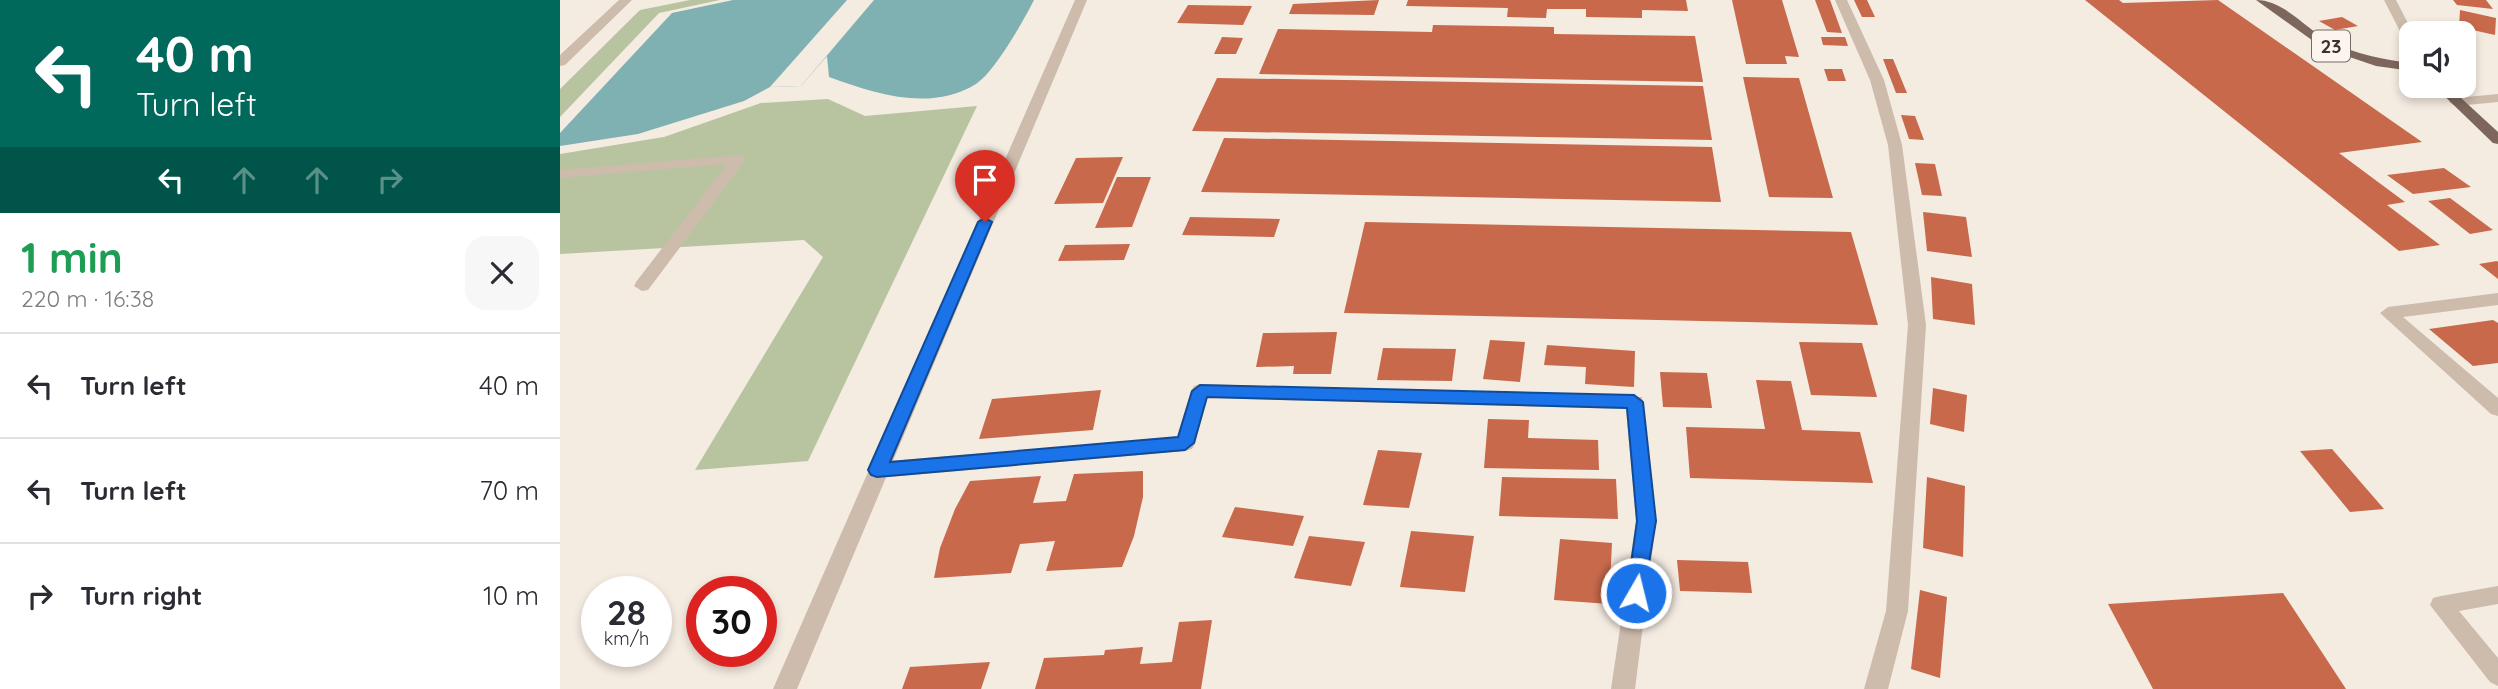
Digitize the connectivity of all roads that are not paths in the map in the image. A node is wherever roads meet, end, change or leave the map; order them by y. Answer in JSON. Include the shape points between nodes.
{"nodes":[{"id":1,"x":626,"y":0,"type":"edge"},
{"id":2,"x":1081,"y":0,"type":"edge"},
{"id":3,"x":1841,"y":0,"type":"edge"},
{"id":4,"x":2262,"y":0,"type":"edge"},
{"id":5,"x":2390,"y":0,"type":"edge"},
{"id":6,"x":2401,"y":21,"type":"edge"},
{"id":7,"x":560,"y":62,"type":"edge"},
{"id":8,"x":2399,"y":65,"type":"edge"},
{"id":9,"x":2452,"y":98,"type":"edge"},
{"id":10,"x":2498,"y":98,"type":"edge"},
{"id":11,"x":2456,"y":102,"type":"junction"},
{"id":12,"x":2498,"y":140,"type":"edge"},
{"id":13,"x":560,"y":174,"type":"edge"},
{"id":14,"x":642,"y":286,"type":"dead end"},
{"id":15,"x":2498,"y":299,"type":"edge"},
{"id":16,"x":2498,"y":409,"type":"edge"},
{"id":17,"x":877,"y":470,"type":"junction"},
{"id":18,"x":2498,"y":595,"type":"edge"},
{"id":19,"x":2498,"y":675,"type":"edge"},
{"id":20,"x":785,"y":689,"type":"edge"},
{"id":21,"x":1623,"y":689,"type":"edge"},
{"id":22,"x":1876,"y":689,"type":"edge"}],
"edges":[{"from":1,"to":7,"type":"street"},
{"from":2,"to":17,"type":"street"},
{"from":3,"to":22,"type":"street","via":[[1877,80],[1895,145],[1917,325],[1896,611]]},
{"from":4,"to":8,"type":"main road","number":"23","via":[[2327,44]]},
{"from":5,"to":6,"type":"street"},
{"from":9,"to":11,"type":"main road"},
{"from":10,"to":11,"type":"street"},
{"from":11,"to":12,"type":"main road"},
{"from":13,"to":14,"type":"street","via":[[739,159]]},
{"from":15,"to":16,"type":"street","via":[[2388,313]]},
{"from":17,"to":20,"type":"street"},
{"from":17,"to":21,"type":"street","via":[[1185,443],[1200,391],[1634,402],[1646,521]]},
{"from":18,"to":19,"type":"street","via":[[2441,604]]}]}
